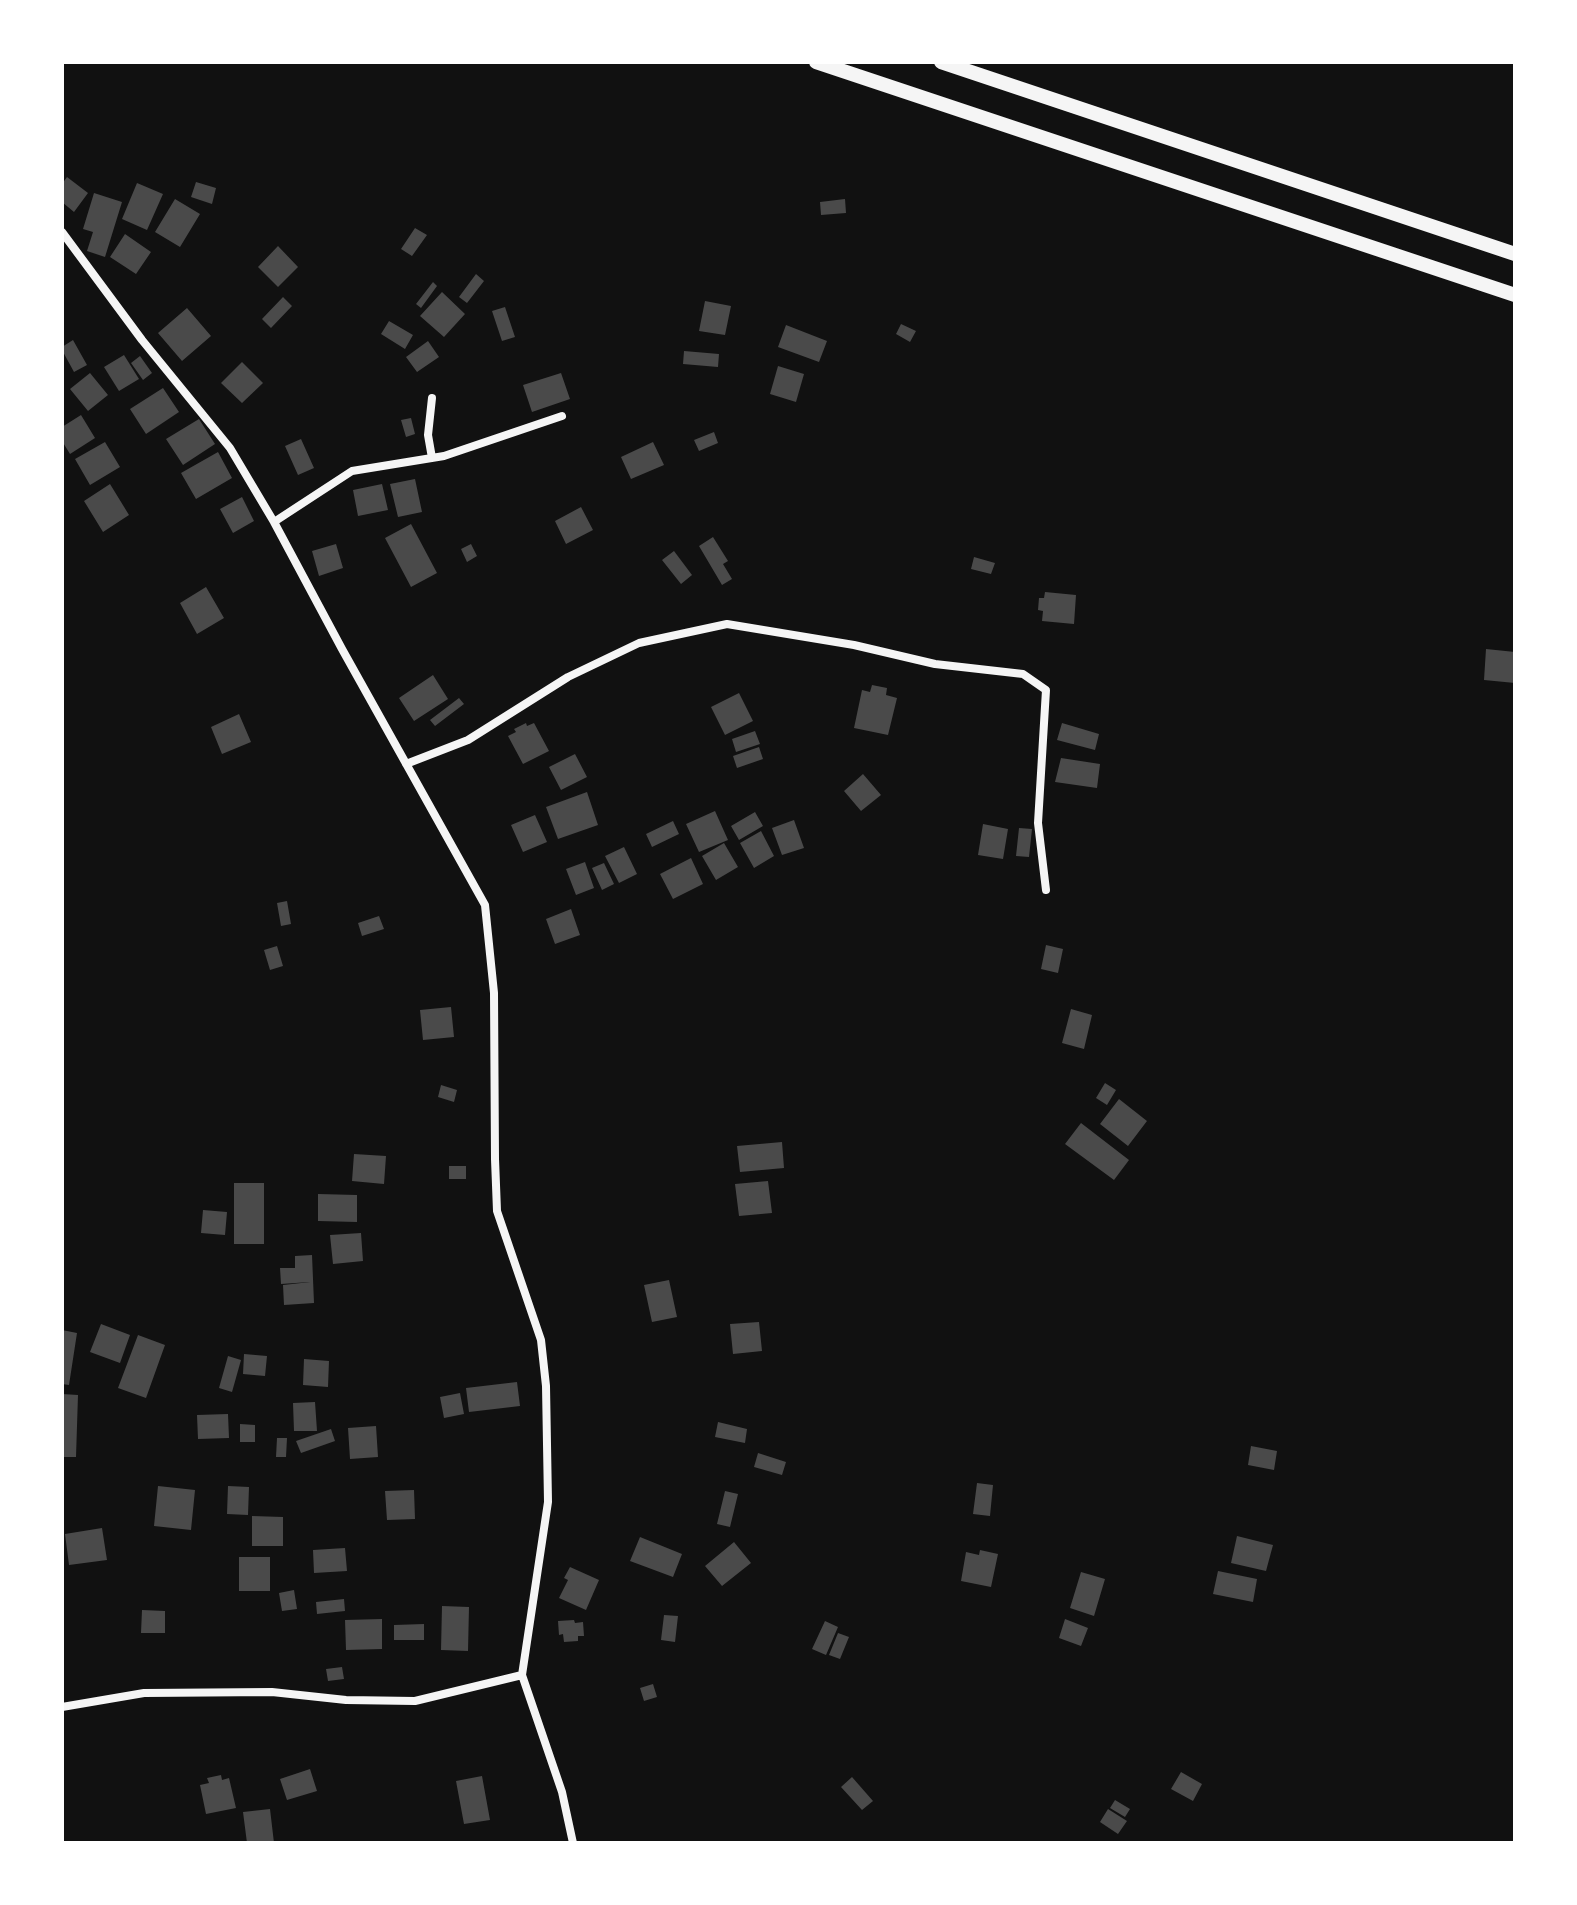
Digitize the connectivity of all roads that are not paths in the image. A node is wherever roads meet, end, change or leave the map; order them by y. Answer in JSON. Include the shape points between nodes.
{"nodes":[{"id":1,"x":816,"y":62,"type":"edge"},
{"id":2,"x":941,"y":62,"type":"edge"},
{"id":3,"x":62,"y":232,"type":"edge"},
{"id":4,"x":1515,"y":254,"type":"edge"},
{"id":5,"x":1515,"y":295,"type":"edge"},
{"id":6,"x":432,"y":398,"type":"dead end"},
{"id":7,"x":562,"y":416,"type":"dead end"},
{"id":8,"x":432,"y":458,"type":"junction"},
{"id":9,"x":274,"y":522,"type":"junction"},
{"id":10,"x":406,"y":764,"type":"junction"},
{"id":11,"x":1046,"y":890,"type":"dead end"},
{"id":12,"x":522,"y":1675,"type":"junction"},
{"id":13,"x":62,"y":1707,"type":"edge"},
{"id":14,"x":573,"y":1843,"type":"edge"}],
"edges":[{"from":1,"to":5,"type":"highway"},
{"from":2,"to":4,"type":"highway"},
{"from":3,"to":9,"type":"street","via":[[230,448]]},
{"from":6,"to":8,"type":"street"},
{"from":7,"to":8,"type":"street"},
{"from":8,"to":9,"type":"street","via":[[352,471]]},
{"from":9,"to":10,"type":"street"},
{"from":10,"to":11,"type":"street","via":[[468,740],[568,677],[639,643],[727,624],[935,664],[1023,674],[1046,690],[1038,823]]},
{"from":10,"to":12,"type":"street","via":[[485,905],[494,993],[497,1211],[541,1340],[548,1502]]},
{"from":12,"to":13,"type":"street","via":[[415,1701],[272,1692],[144,1693]]},
{"from":12,"to":14,"type":"street","via":[[562,1792]]}]}
